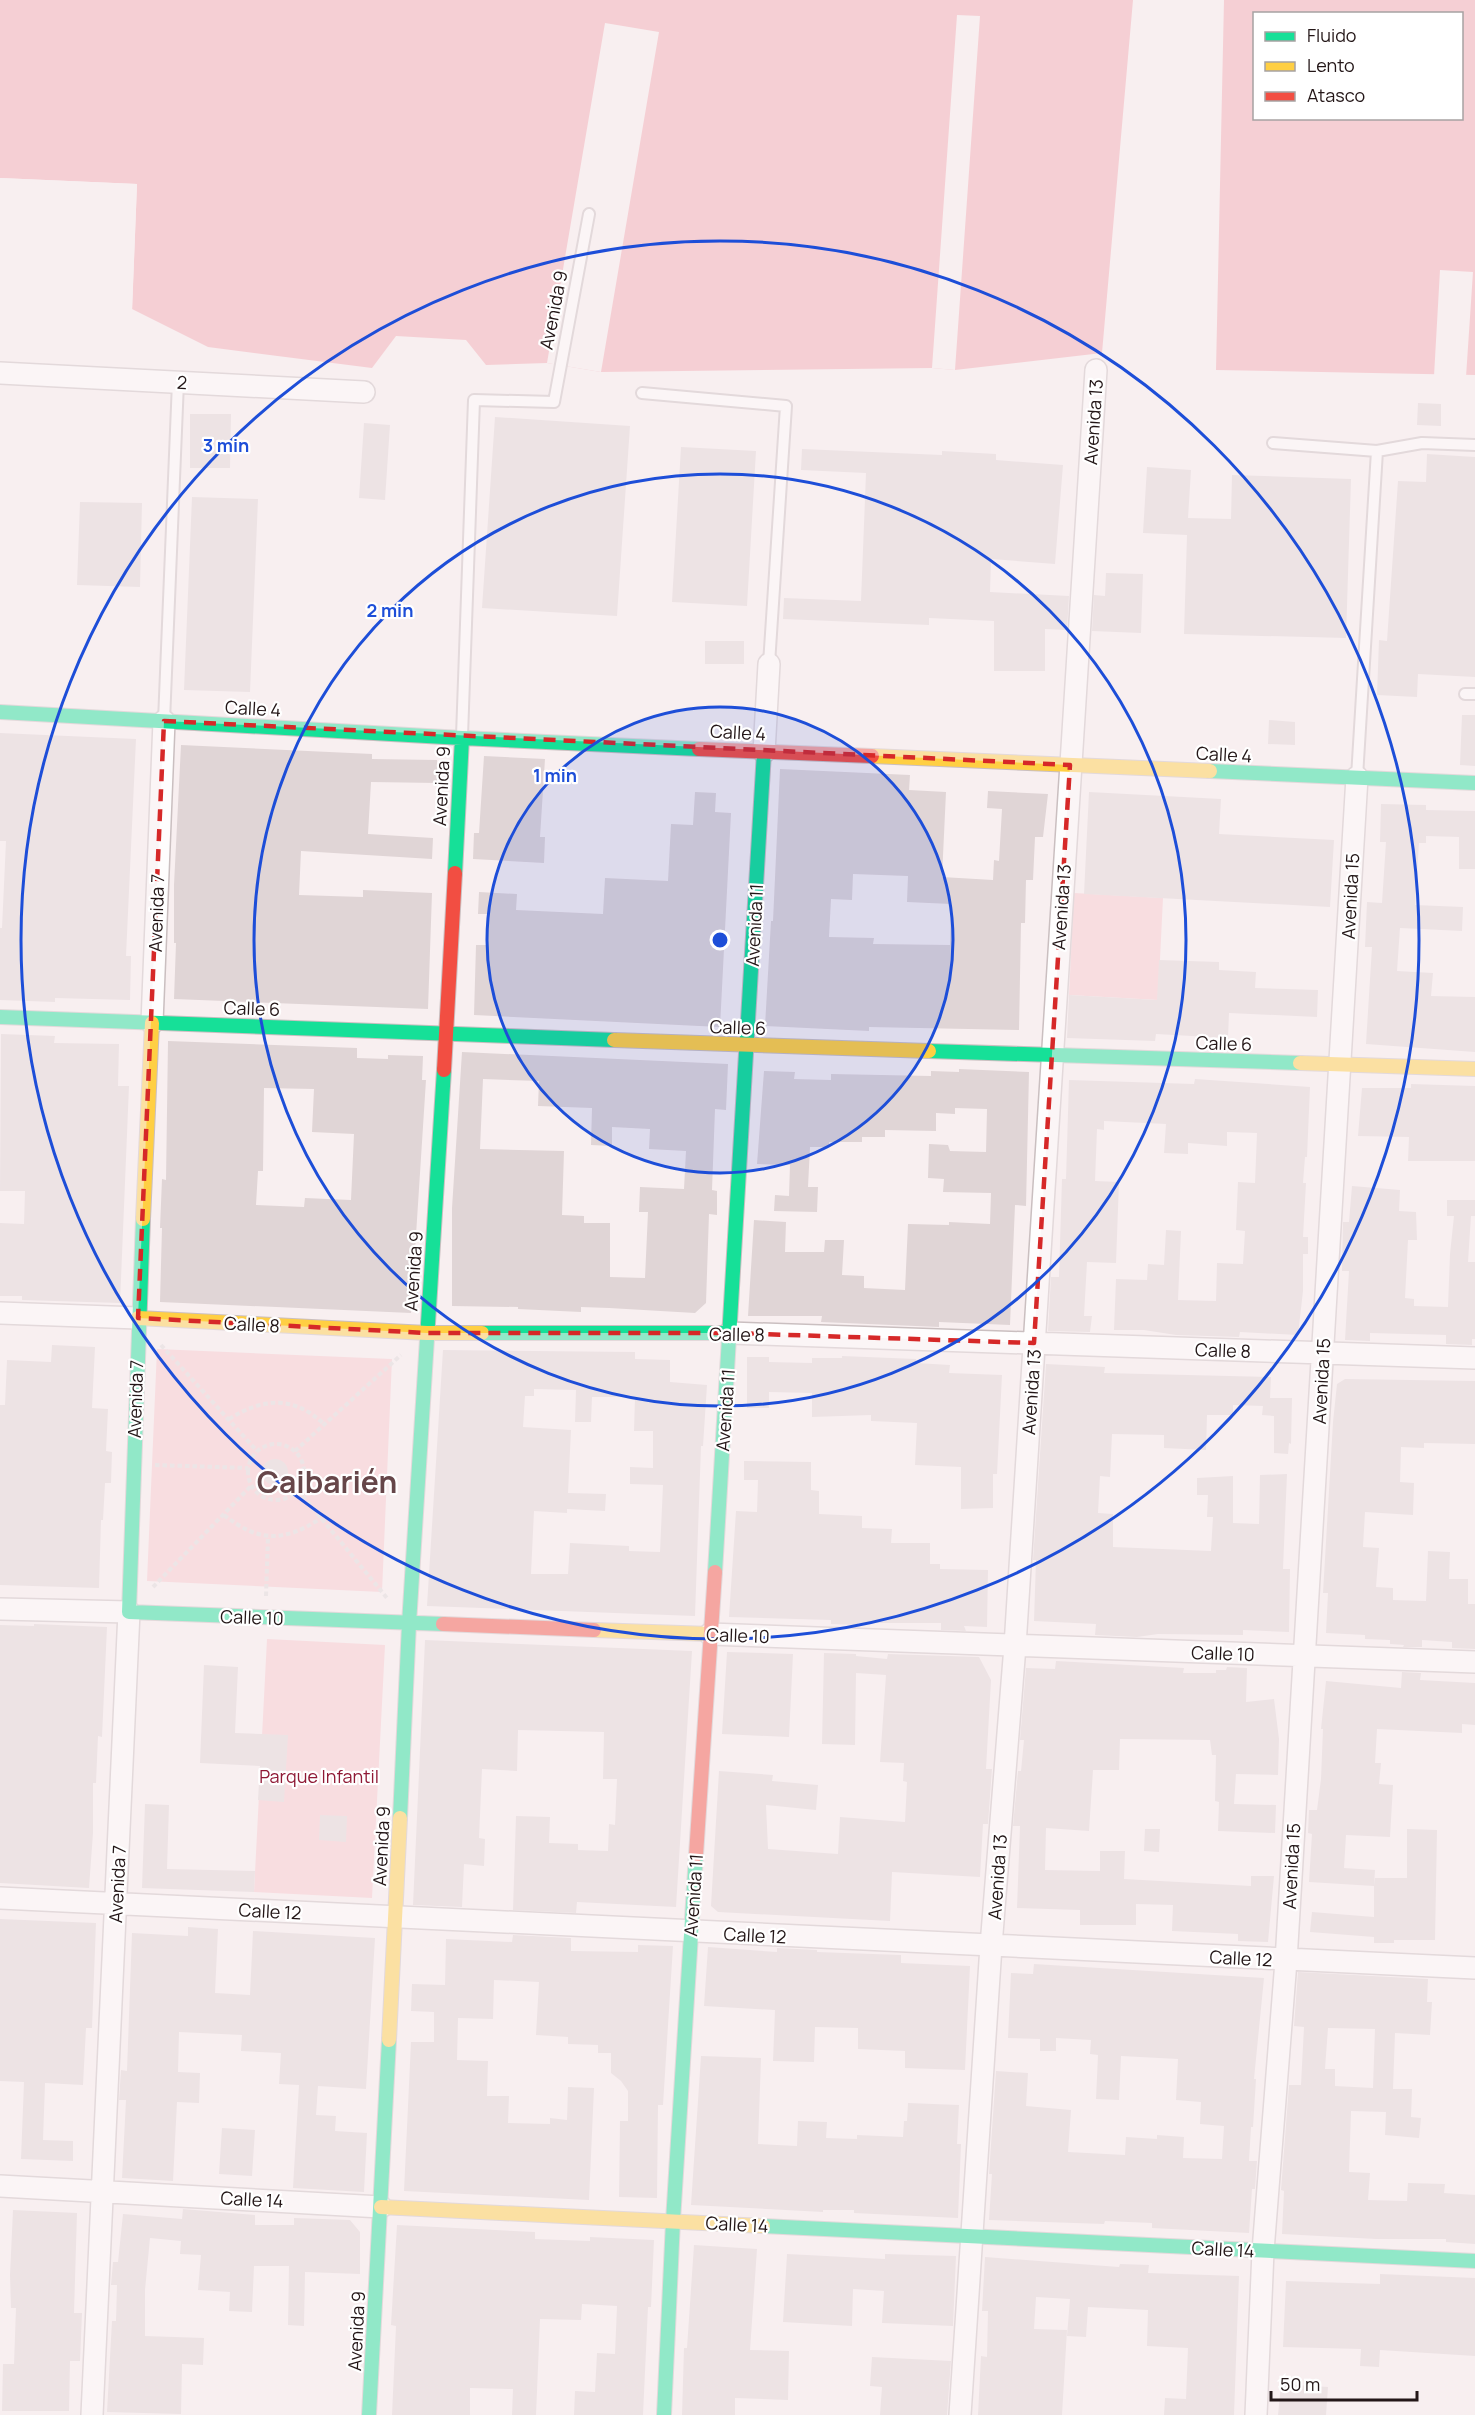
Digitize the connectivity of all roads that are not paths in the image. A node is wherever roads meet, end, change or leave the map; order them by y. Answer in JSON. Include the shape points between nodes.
{"nodes":[{"id":1,"x":589,"y":214,"type":"dead end"},
{"id":2,"x":1096,"y":369,"type":"dead end"},
{"id":3,"x":0,"y":373,"type":"edge"},
{"id":4,"x":178,"y":382,"type":"junction"},
{"id":5,"x":364,"y":392,"type":"dead end"},
{"id":6,"x":642,"y":393,"type":"dead end"},
{"id":7,"x":1273,"y":443,"type":"dead end"},
{"id":8,"x":1475,"y":445,"type":"edge"},
{"id":9,"x":1377,"y":451,"type":"junction"},
{"id":10,"x":769,"y":663,"type":"joint"},
{"id":11,"x":0,"y":712,"type":"edge"},
{"id":12,"x":164,"y":721,"type":"junction"},
{"id":13,"x":462,"y":738,"type":"junction"},
{"id":14,"x":764,"y":752,"type":"junction"},
{"id":15,"x":1070,"y":765,"type":"junction"},
{"id":16,"x":1357,"y":777,"type":"junction"},
{"id":17,"x":1475,"y":783,"type":"edge"},
{"id":18,"x":0,"y":1017,"type":"edge"},
{"id":19,"x":152,"y":1023,"type":"junction"},
{"id":20,"x":446,"y":1034,"type":"junction"},
{"id":21,"x":747,"y":1045,"type":"junction"},
{"id":22,"x":1052,"y":1056,"type":"junction"},
{"id":23,"x":1340,"y":1064,"type":"junction"},
{"id":24,"x":1475,"y":1069,"type":"edge"},
{"id":25,"x":0,"y":1313,"type":"edge"},
{"id":26,"x":138,"y":1318,"type":"junction"},
{"id":27,"x":428,"y":1332,"type":"junction"},
{"id":28,"x":730,"y":1333,"type":"junction"},
{"id":29,"x":1034,"y":1343,"type":"junction"},
{"id":30,"x":1322,"y":1353,"type":"junction"},
{"id":31,"x":1475,"y":1358,"type":"edge"},
{"id":32,"x":0,"y":1609,"type":"edge"},
{"id":33,"x":129,"y":1612,"type":"junction"},
{"id":34,"x":409,"y":1624,"type":"junction"},
{"id":35,"x":710,"y":1634,"type":"junction"},
{"id":36,"x":1015,"y":1646,"type":"junction"},
{"id":37,"x":1304,"y":1656,"type":"junction"},
{"id":38,"x":1475,"y":1662,"type":"edge"},
{"id":39,"x":0,"y":1898,"type":"edge"},
{"id":40,"x":116,"y":1903,"type":"junction"},
{"id":41,"x":396,"y":1917,"type":"junction"},
{"id":42,"x":691,"y":1932,"type":"junction"},
{"id":43,"x":992,"y":1946,"type":"junction"},
{"id":44,"x":1286,"y":1960,"type":"junction"},
{"id":45,"x":1475,"y":1968,"type":"edge"},
{"id":46,"x":0,"y":2186,"type":"edge"},
{"id":47,"x":102,"y":2191,"type":"junction"},
{"id":48,"x":381,"y":2207,"type":"junction"},
{"id":49,"x":673,"y":2221,"type":"junction"},
{"id":50,"x":973,"y":2236,"type":"junction"},
{"id":51,"x":1263,"y":2251,"type":"junction"},
{"id":52,"x":1475,"y":2261,"type":"edge"},
{"id":53,"x":92,"y":2415,"type":"edge"},
{"id":54,"x":369,"y":2415,"type":"edge"},
{"id":55,"x":664,"y":2415,"type":"edge"},
{"id":56,"x":960,"y":2415,"type":"edge"},
{"id":57,"x":1256,"y":2415,"type":"edge"}],
"edges":[{"from":1,"to":13,"type":"lane","name":"Avenida 9","via":[[554,402],[474,400]]},
{"from":2,"to":15,"type":"street","name":"Avenida 13"},
{"from":3,"to":4,"type":"street","name":"2"},
{"from":4,"to":5,"type":"street","name":"2"},
{"from":4,"to":12,"type":"lane","name":"Avenida 7"},
{"from":6,"to":10,"type":"lane","name":"Avenida 11","via":[[786,406]]},
{"from":7,"to":9,"type":"lane"},
{"from":8,"to":9,"type":"lane","via":[[1422,443]]},
{"from":9,"to":16,"type":"lane","name":"Avenida 15"},
{"from":10,"to":14,"type":"street","name":"Avenida 11"},
{"from":11,"to":12,"type":"street","name":"Calle 4"},
{"from":12,"to":13,"type":"street","name":"Calle 4"},
{"from":12,"to":19,"type":"street","name":"Avenida 7"},
{"from":13,"to":14,"type":"street","name":"Calle 4"},
{"from":13,"to":20,"type":"street","name":"Avenida 9"},
{"from":14,"to":15,"type":"street","name":"Calle 4"},
{"from":14,"to":21,"type":"street","name":"Avenida 11"},
{"from":15,"to":16,"type":"street","name":"Calle 4"},
{"from":15,"to":22,"type":"street","name":"Avenida 13"},
{"from":16,"to":17,"type":"street","name":"Calle 4"},
{"from":16,"to":23,"type":"street","name":"Avenida 15"},
{"from":18,"to":19,"type":"street","name":"Calle 6"},
{"from":19,"to":20,"type":"street","name":"Calle 6"},
{"from":19,"to":26,"type":"street","name":"Avenida 7"},
{"from":20,"to":21,"type":"street","name":"Calle 6"},
{"from":20,"to":27,"type":"street","name":"Avenida 9"},
{"from":21,"to":22,"type":"street","name":"Calle 6"},
{"from":21,"to":28,"type":"street","name":"Avenida 11"},
{"from":22,"to":23,"type":"street","name":"Calle 6"},
{"from":22,"to":29,"type":"street","name":"Avenida 13"},
{"from":23,"to":24,"type":"street","name":"Calle 6"},
{"from":23,"to":30,"type":"street","name":"Avenida 15"},
{"from":25,"to":26,"type":"street","name":"Calle 8"},
{"from":26,"to":27,"type":"street","name":"Calle 8"},
{"from":26,"to":33,"type":"street","name":"Avenida 7"},
{"from":27,"to":28,"type":"street","name":"Calle 8"},
{"from":27,"to":34,"type":"street","name":"Avenida 9"},
{"from":28,"to":29,"type":"street","name":"Calle 8"},
{"from":28,"to":35,"type":"street","name":"Avenida 11"},
{"from":29,"to":30,"type":"street","name":"Calle 8"},
{"from":29,"to":36,"type":"street","name":"Avenida 13"},
{"from":30,"to":31,"type":"street","name":"Calle 8"},
{"from":30,"to":37,"type":"street","name":"Avenida 15"},
{"from":32,"to":33,"type":"street","name":"Calle 10"},
{"from":33,"to":34,"type":"street","name":"Calle 10"},
{"from":33,"to":40,"type":"street","name":"Avenida 7"},
{"from":34,"to":35,"type":"street","name":"Calle 10"},
{"from":34,"to":41,"type":"street","name":"Avenida 9"},
{"from":35,"to":36,"type":"street","name":"Calle 10"},
{"from":35,"to":42,"type":"street","name":"Avenida 11"},
{"from":36,"to":37,"type":"street","name":"Calle 10"},
{"from":36,"to":43,"type":"street","name":"Avenida 13"},
{"from":37,"to":38,"type":"street","name":"Calle 10"},
{"from":37,"to":44,"type":"street","name":"Avenida 15"},
{"from":39,"to":40,"type":"street","name":"Calle 12"},
{"from":40,"to":41,"type":"street","name":"Calle 12"},
{"from":40,"to":47,"type":"street","name":"Avenida 7"},
{"from":41,"to":42,"type":"street","name":"Calle 12"},
{"from":41,"to":48,"type":"street","name":"Avenida 9"},
{"from":42,"to":43,"type":"street","name":"Calle 12"},
{"from":42,"to":49,"type":"street","name":"Avenida 11"},
{"from":43,"to":44,"type":"street","name":"Calle 12"},
{"from":43,"to":50,"type":"street","name":"Avenida 13"},
{"from":44,"to":45,"type":"street","name":"Calle 12"},
{"from":44,"to":51,"type":"street","name":"Avenida 15"},
{"from":46,"to":47,"type":"street","name":"Calle 14"},
{"from":47,"to":48,"type":"street","name":"Calle 14"},
{"from":47,"to":53,"type":"street","name":"Avenida 7"},
{"from":48,"to":49,"type":"street","name":"Calle 14"},
{"from":48,"to":54,"type":"street","name":"Avenida 9"},
{"from":49,"to":50,"type":"street","name":"Calle 14"},
{"from":49,"to":55,"type":"street","name":"Avenida 11"},
{"from":50,"to":51,"type":"street","name":"Calle 14"},
{"from":50,"to":56,"type":"street","name":"Avenida 13"},
{"from":51,"to":52,"type":"street","name":"Calle 14"},
{"from":51,"to":57,"type":"street","name":"Avenida 15"}]}
